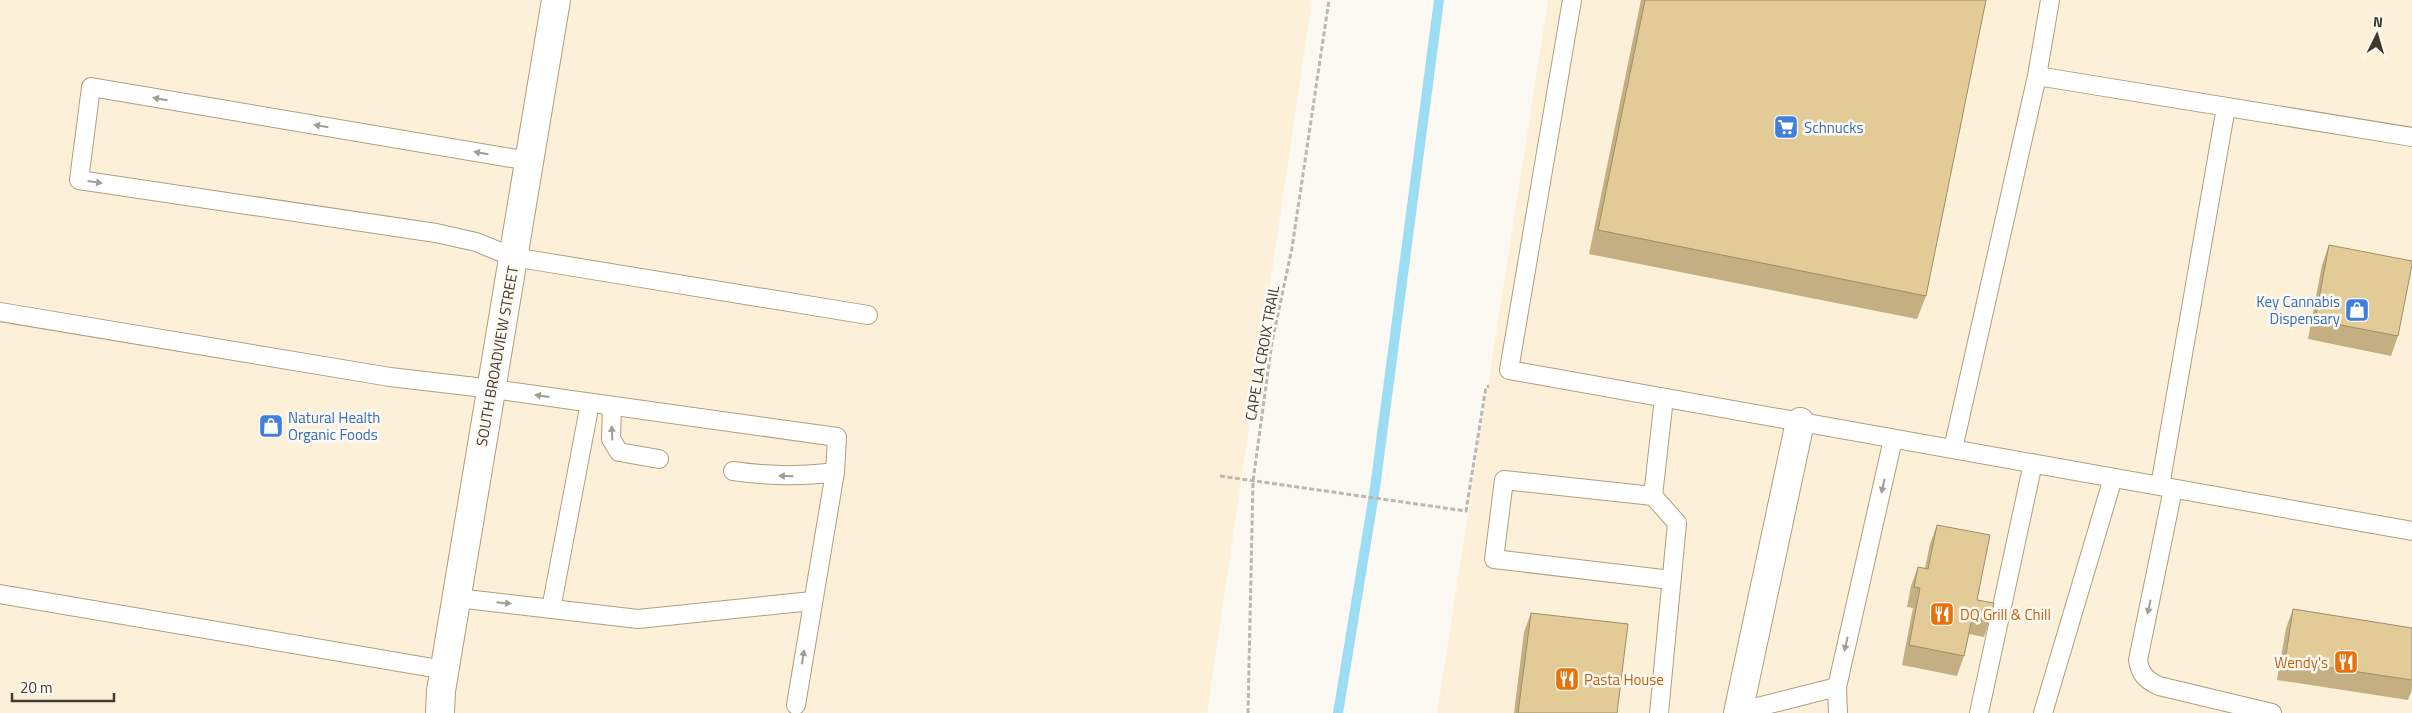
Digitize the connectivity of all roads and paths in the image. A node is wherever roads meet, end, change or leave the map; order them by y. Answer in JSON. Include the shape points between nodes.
{"nodes":[{"id":1,"x":556,"y":0,"type":"edge"},
{"id":2,"x":1329,"y":0,"type":"edge"},
{"id":3,"x":1572,"y":0,"type":"edge"},
{"id":4,"x":2050,"y":0,"type":"edge"},
{"id":5,"x":2037,"y":76,"type":"junction"},
{"id":6,"x":2226,"y":107,"type":"junction"},
{"id":7,"x":2412,"y":137,"type":"edge"},
{"id":8,"x":529,"y":161,"type":"junction"},
{"id":9,"x":513,"y":257,"type":"junction"},
{"id":10,"x":0,"y":312,"type":"edge"},
{"id":11,"x":868,"y":314,"type":"dead end"},
{"id":12,"x":1509,"y":370,"type":"junction"},
{"id":13,"x":493,"y":389,"type":"junction"},
{"id":14,"x":1664,"y":398,"type":"junction"},
{"id":15,"x":590,"y":403,"type":"junction"},
{"id":16,"x":612,"y":406,"type":"junction"},
{"id":17,"x":1800,"y":422,"type":"junction"},
{"id":18,"x":1893,"y":438,"type":"junction"},
{"id":19,"x":1953,"y":450,"type":"junction"},
{"id":20,"x":659,"y":459,"type":"dead end"},
{"id":21,"x":2033,"y":463,"type":"junction"},
{"id":22,"x":733,"y":471,"type":"dead end"},
{"id":23,"x":835,"y":472,"type":"junction"},
{"id":24,"x":1220,"y":476,"type":"dead end"},
{"id":25,"x":2113,"y":478,"type":"junction"},
{"id":26,"x":1253,"y":481,"type":"junction"},
{"id":27,"x":2167,"y":488,"type":"junction"},
{"id":28,"x":1653,"y":496,"type":"junction"},
{"id":29,"x":2412,"y":531,"type":"edge"},
{"id":30,"x":1671,"y":580,"type":"junction"},
{"id":31,"x":0,"y":594,"type":"edge"},
{"id":32,"x":456,"y":598,"type":"junction"},
{"id":33,"x":812,"y":601,"type":"junction"},
{"id":34,"x":551,"y":609,"type":"junction"},
{"id":35,"x":445,"y":670,"type":"junction"},
{"id":36,"x":1836,"y":687,"type":"junction"},
{"id":37,"x":796,"y":705,"type":"dead end"},
{"id":38,"x":440,"y":713,"type":"edge"},
{"id":39,"x":1248,"y":713,"type":"edge"},
{"id":40,"x":1659,"y":713,"type":"edge"},
{"id":41,"x":1738,"y":713,"type":"edge"},
{"id":42,"x":1838,"y":713,"type":"edge"},
{"id":43,"x":1978,"y":713,"type":"edge"},
{"id":44,"x":2043,"y":713,"type":"edge"},
{"id":45,"x":2272,"y":713,"type":"edge"}],
"edges":[{"from":1,"to":8,"type":"street","name":"SOUTH BROADVIEW STREET"},
{"from":2,"to":26,"type":"path","name":"CAPE LA CROIX TRAIL","via":[[1292,248],[1272,342]]},
{"from":3,"to":12,"type":"lane"},
{"from":4,"to":5,"type":"lane"},
{"from":5,"to":6,"type":"lane"},
{"from":5,"to":19,"type":"lane"},
{"from":6,"to":7,"type":"lane"},
{"from":6,"to":27,"type":"lane"},
{"from":8,"to":9,"type":"street","name":"SOUTH BROADVIEW STREET"},
{"from":8,"to":9,"type":"lane","one_way":true,"via":[[91,87],[79,180],[436,233],[476,242]]},
{"from":9,"to":11,"type":"lane"},
{"from":9,"to":13,"type":"street","name":"SOUTH BROADVIEW STREET"},
{"from":10,"to":13,"type":"lane","via":[[390,377]]},
{"from":12,"to":14,"type":"lane"},
{"from":12,"to":26,"type":"path","via":[[1486,388],[1466,511]]},
{"from":15,"to":13,"type":"lane","one_way":true},
{"from":13,"to":32,"type":"street","name":"SOUTH BROADVIEW STREET"},
{"from":14,"to":17,"type":"lane"},
{"from":14,"to":28,"type":"lane"},
{"from":15,"to":16,"type":"lane"},
{"from":15,"to":34,"type":"lane"},
{"from":20,"to":16,"type":"lane","one_way":true,"via":[[619,452],[611,439]]},
{"from":16,"to":23,"type":"lane","via":[[838,436]]},
{"from":17,"to":18,"type":"lane"},
{"from":17,"to":41,"type":"street"},
{"from":18,"to":19,"type":"lane"},
{"from":18,"to":36,"type":"lane","one_way":true},
{"from":19,"to":21,"type":"lane"},
{"from":21,"to":25,"type":"lane"},
{"from":21,"to":43,"type":"lane"},
{"from":23,"to":22,"type":"lane","one_way":true,"via":[[765,476]]},
{"from":23,"to":33,"type":"lane"},
{"from":24,"to":26,"type":"path"},
{"from":25,"to":27,"type":"lane"},
{"from":25,"to":44,"type":"lane"},
{"from":26,"to":39,"type":"path","name":"CAPE LA CROIX TRAIL"},
{"from":27,"to":29,"type":"lane"},
{"from":27,"to":45,"type":"lane","one_way":true,"via":[[2159,559],[2138,660],[2139,671],[2148,681],[2159,686]]},
{"from":28,"to":30,"type":"lane","via":[[1677,522]]},
{"from":28,"to":30,"type":"lane","via":[[1504,480],[1494,558]]},
{"from":30,"to":40,"type":"lane"},
{"from":31,"to":35,"type":"lane"},
{"from":32,"to":34,"type":"lane","one_way":true},
{"from":32,"to":35,"type":"street","name":"SOUTH BROADVIEW STREET"},
{"from":33,"to":34,"type":"lane","via":[[638,619]]},
{"from":37,"to":33,"type":"lane","one_way":true},
{"from":35,"to":38,"type":"street","name":"SOUTH BROADVIEW STREET"},
{"from":36,"to":41,"type":"lane"},
{"from":36,"to":42,"type":"lane"}]}
